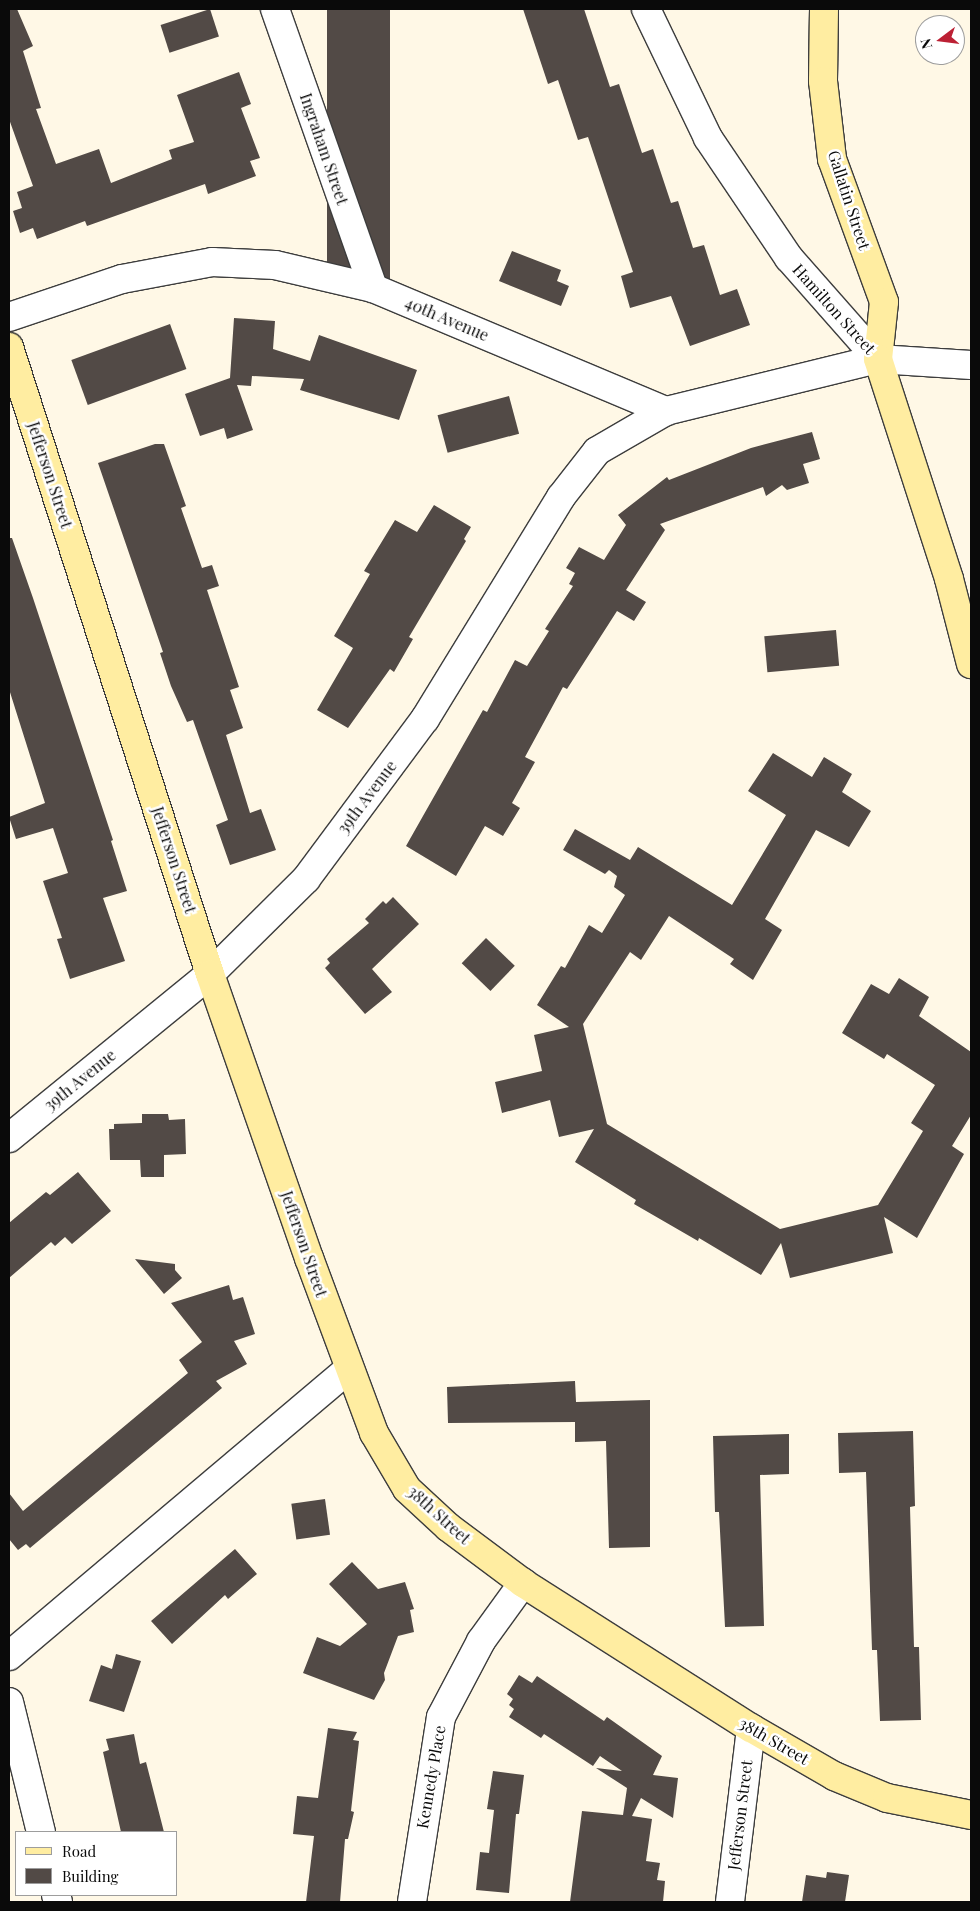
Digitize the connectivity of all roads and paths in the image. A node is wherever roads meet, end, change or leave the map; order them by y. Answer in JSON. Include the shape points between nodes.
{"nodes":[{"id":1,"x":275,"y":9,"type":"edge"},
{"id":2,"x":646,"y":9,"type":"edge"},
{"id":3,"x":824,"y":9,"type":"edge"},
{"id":4,"x":373,"y":288,"type":"junction"},
{"id":5,"x":9,"y":317,"type":"edge"},
{"id":6,"x":9,"y":347,"type":"edge"},
{"id":7,"x":878,"y":359,"type":"junction"},
{"id":8,"x":971,"y":365,"type":"edge"},
{"id":9,"x":666,"y":411,"type":"junction"},
{"id":10,"x":971,"y":664,"type":"edge"},
{"id":11,"x":210,"y":974,"type":"junction"},
{"id":12,"x":9,"y":1138,"type":"edge"},
{"id":13,"x":348,"y":1370,"type":"junction"},
{"id":14,"x":523,"y":1583,"type":"junction"},
{"id":15,"x":9,"y":1656,"type":"edge"},
{"id":16,"x":9,"y":1702,"type":"edge"},
{"id":17,"x":751,"y":1728,"type":"junction"},
{"id":18,"x":971,"y":1815,"type":"edge"},
{"id":19,"x":41,"y":1831,"type":"edge"},
{"id":20,"x":412,"y":1902,"type":"edge"},
{"id":21,"x":730,"y":1902,"type":"edge"}],
"edges":[{"from":1,"to":4,"type":"street","name":"Ingraham Street"},
{"from":2,"to":7,"type":"street","name":"Hamilton Street","via":[[708,138],[789,258]]},
{"from":3,"to":7,"type":"street","name":"Gallatin Street","via":[[823,80],[832,159],[884,302]]},
{"from":4,"to":5,"type":"street","name":"40th Avenue","via":[[275,265],[212,262],[122,278]]},
{"from":4,"to":9,"type":"street","name":"40th Avenue"},
{"from":6,"to":11,"type":"street","name":"Jefferson Street"},
{"from":7,"to":8,"type":"street"},
{"from":7,"to":9,"type":"street"},
{"from":7,"to":10,"type":"street","name":"Hamilton Street","via":[[950,579]]},
{"from":9,"to":11,"type":"street","name":"39th Avenue","via":[[597,451],[561,498],[419,727],[306,879]]},
{"from":11,"to":12,"type":"street","name":"39th Avenue"},
{"from":11,"to":13,"type":"street","name":"Jefferson Street"},
{"from":13,"to":14,"type":"street","name":"38th Street","via":[[374,1433],[407,1489],[448,1527]]},
{"from":13,"to":15,"type":"street"},
{"from":14,"to":17,"type":"street","name":"38th Street"},
{"from":14,"to":20,"type":"street","name":"Kennedy Place","via":[[481,1641],[441,1717]]},
{"from":16,"to":19,"type":"street"},
{"from":17,"to":18,"type":"street","name":"38th Street","via":[[834,1776],[887,1798]]},
{"from":17,"to":21,"type":"street","name":"Jefferson Street"}]}
